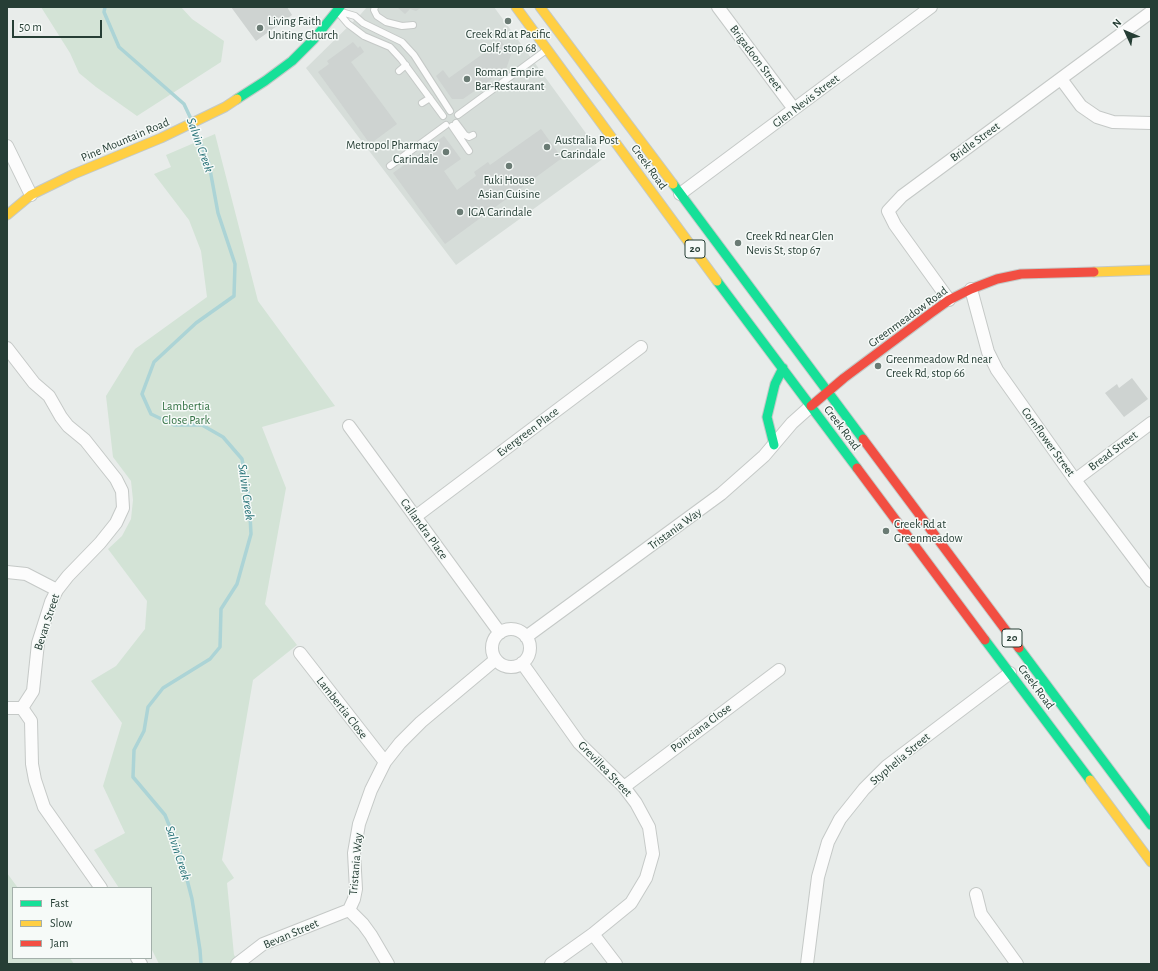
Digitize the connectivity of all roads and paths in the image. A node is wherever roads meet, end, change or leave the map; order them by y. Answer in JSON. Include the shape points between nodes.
{"nodes":[{"id":1,"x":375,"y":7,"type":"edge"},
{"id":2,"x":516,"y":7,"type":"edge"},
{"id":3,"x":540,"y":7,"type":"edge"},
{"id":4,"x":718,"y":7,"type":"edge"},
{"id":5,"x":931,"y":7,"type":"edge"},
{"id":6,"x":338,"y":9,"type":"edge"},
{"id":7,"x":1151,"y":12,"type":"edge"},
{"id":8,"x":413,"y":25,"type":"dead end"},
{"id":9,"x":547,"y":49,"type":"junction"},
{"id":10,"x":406,"y":65,"type":"junction"},
{"id":11,"x":400,"y":70,"type":"dead end"},
{"id":12,"x":1061,"y":79,"type":"junction"},
{"id":13,"x":430,"y":98,"type":"junction"},
{"id":14,"x":422,"y":103,"type":"dead end"},
{"id":15,"x":794,"y":109,"type":"junction"},
{"id":16,"x":450,"y":111,"type":"dead end"},
{"id":17,"x":458,"y":115,"type":"dead end"},
{"id":18,"x":443,"y":116,"type":"dead end"},
{"id":19,"x":1151,"y":123,"type":"edge"},
{"id":20,"x":451,"y":125,"type":"junction"},
{"id":21,"x":473,"y":135,"type":"dead end"},
{"id":22,"x":7,"y":146,"type":"edge"},
{"id":23,"x":469,"y":151,"type":"dead end"},
{"id":24,"x":390,"y":166,"type":"dead end"},
{"id":25,"x":680,"y":194,"type":"junction"},
{"id":26,"x":31,"y":195,"type":"junction"},
{"id":27,"x":7,"y":215,"type":"edge"},
{"id":28,"x":1151,"y":270,"type":"edge"},
{"id":29,"x":972,"y":289,"type":"junction"},
{"id":30,"x":949,"y":300,"type":"junction"},
{"id":31,"x":641,"y":347,"type":"dead end"},
{"id":32,"x":7,"y":348,"type":"edge"},
{"id":33,"x":783,"y":368,"type":"junction"},
{"id":34,"x":827,"y":391,"type":"junction"},
{"id":35,"x":811,"y":406,"type":"junction"},
{"id":36,"x":1151,"y":423,"type":"edge"},
{"id":37,"x":349,"y":426,"type":"dead end"},
{"id":38,"x":774,"y":445,"type":"junction"},
{"id":39,"x":1075,"y":480,"type":"junction"},
{"id":40,"x":415,"y":517,"type":"junction"},
{"id":41,"x":7,"y":572,"type":"edge"},
{"id":42,"x":1151,"y":581,"type":"edge"},
{"id":43,"x":57,"y":590,"type":"junction"},
{"id":44,"x":500,"y":633,"type":"junction"},
{"id":45,"x":526,"y":637,"type":"junction"},
{"id":46,"x":300,"y":653,"type":"dead end"},
{"id":47,"x":495,"y":660,"type":"junction"},
{"id":48,"x":522,"y":663,"type":"junction"},
{"id":49,"x":779,"y":670,"type":"dead end"},
{"id":50,"x":1010,"y":673,"type":"junction"},
{"id":51,"x":7,"y":708,"type":"edge"},
{"id":52,"x":22,"y":708,"type":"junction"},
{"id":53,"x":385,"y":762,"type":"junction"},
{"id":54,"x":624,"y":787,"type":"junction"},
{"id":55,"x":1151,"y":825,"type":"edge"},
{"id":56,"x":1151,"y":862,"type":"edge"},
{"id":57,"x":99,"y":887,"type":"edge"},
{"id":58,"x":976,"y":894,"type":"dead end"},
{"id":59,"x":349,"y":910,"type":"junction"},
{"id":60,"x":593,"y":934,"type":"junction"},
{"id":61,"x":237,"y":964,"type":"edge"},
{"id":62,"x":388,"y":964,"type":"edge"},
{"id":63,"x":551,"y":964,"type":"edge"},
{"id":64,"x":616,"y":964,"type":"edge"},
{"id":65,"x":807,"y":964,"type":"edge"},
{"id":66,"x":1017,"y":964,"type":"edge"}],
"edges":[{"from":1,"to":8,"type":"lane","via":[[377,16],[386,22],[402,26]]},
{"from":2,"to":9,"type":"main road","name":"Creek Road","number":"20"},
{"from":3,"to":25,"type":"main road","name":"Creek Road","number":"20"},
{"from":4,"to":15,"type":"street","name":"Brigadoon Street"},
{"from":5,"to":15,"type":"street","name":"Glen Nevis Street"},
{"from":6,"to":10,"type":"lane","via":[[348,24],[364,36],[390,47]]},
{"from":6,"to":16,"type":"lane","via":[[402,42],[414,55]]},
{"from":6,"to":26,"type":"main road","name":"Pine Mountain Road","via":[[292,61],[225,107]]},
{"from":7,"to":12,"type":"street","name":"Bridle Street"},
{"from":9,"to":17,"type":"lane"},
{"from":9,"to":33,"type":"main road","name":"Creek Road","number":"20"},
{"from":10,"to":11,"type":"lane"},
{"from":10,"to":13,"type":"lane"},
{"from":12,"to":19,"type":"street","via":[[1081,106],[1097,117],[1113,122]]},
{"from":12,"to":30,"type":"street","name":"Bridle Street","via":[[902,196],[888,211],[895,225]]},
{"from":13,"to":14,"type":"lane"},
{"from":13,"to":18,"type":"lane"},
{"from":15,"to":25,"type":"street","name":"Glen Nevis Street"},
{"from":20,"to":21,"type":"lane","via":[[468,137]]},
{"from":20,"to":23,"type":"lane"},
{"from":20,"to":24,"type":"lane"},
{"from":22,"to":26,"type":"street"},
{"from":25,"to":34,"type":"main road","name":"Creek Road","number":"20"},
{"from":26,"to":27,"type":"main road","name":"Pine Mountain Road"},
{"from":28,"to":29,"type":"main road","name":"Greenmeadow Road","via":[[1021,274],[997,279]]},
{"from":29,"to":30,"type":"main road","name":"Greenmeadow Road"},
{"from":29,"to":39,"type":"street","name":"Cornflower Street","via":[[988,352],[1006,383]]},
{"from":30,"to":34,"type":"main road","name":"Greenmeadow Road"},
{"from":31,"to":40,"type":"street","name":"Evergreen Place"},
{"from":32,"to":43,"type":"street","name":"Bevan Street","via":[[34,383],[48,396],[60,417],[85,440],[116,479],[122,491],[123,508],[116,524]]},
{"from":33,"to":35,"type":"main road","name":"Creek Road","number":"20"},
{"from":33,"to":38,"type":"main road","via":[[775,384],[767,417]]},
{"from":34,"to":35,"type":"main road","name":"Greenmeadow Road"},
{"from":34,"to":55,"type":"main road","name":"Creek Road","number":"20"},
{"from":35,"to":38,"type":"street","name":"Tristania Way","via":[[792,423]]},
{"from":35,"to":50,"type":"main road","name":"Creek Road","number":"20"},
{"from":36,"to":39,"type":"street","name":"Bread Street"},
{"from":37,"to":40,"type":"street","name":"Callandra Place"},
{"from":38,"to":45,"type":"street","name":"Tristania Way","via":[[721,494]]},
{"from":39,"to":42,"type":"street","name":"Cornflower Street"},
{"from":40,"to":44,"type":"street","name":"Callandra Place"},
{"from":41,"to":43,"type":"street","via":[[26,574]]},
{"from":43,"to":52,"type":"street","name":"Bevan Street","via":[[38,643],[33,691]]},
{"from":44,"to":45,"type":"street","via":[[514,630]]},
{"from":44,"to":47,"type":"street","via":[[494,638],[492,646]]},
{"from":45,"to":48,"type":"street","via":[[529,651]]},
{"from":46,"to":53,"type":"street","name":"Lambertia Close"},
{"from":47,"to":48,"type":"street","via":[[508,667],[516,667]]},
{"from":47,"to":53,"type":"street","name":"Tristania Way","via":[[421,722],[400,742]]},
{"from":48,"to":54,"type":"street","name":"Grevillea Street","via":[[579,743]]},
{"from":49,"to":54,"type":"street","name":"Poinciana Close"},
{"from":50,"to":56,"type":"main road","name":"Creek Road","number":"20"},
{"from":50,"to":65,"type":"street","name":"Styphelia Street","via":[[886,766],[840,819],[828,842],[818,877]]},
{"from":51,"to":52,"type":"street"},
{"from":52,"to":57,"type":"street","via":[[31,721],[32,764],[44,807]]},
{"from":53,"to":59,"type":"street","name":"Tristania Way","via":[[371,790],[359,824],[354,853],[356,889]]},
{"from":54,"to":60,"type":"street","name":"Grevillea Street","via":[[649,827],[652,854],[646,878],[631,903]]},
{"from":58,"to":66,"type":"street","via":[[981,914]]},
{"from":59,"to":61,"type":"street","name":"Bevan Street","via":[[264,944]]},
{"from":59,"to":62,"type":"street","name":"Tristania Way","via":[[367,929]]},
{"from":60,"to":63,"type":"street","name":"Grevillea Street"},
{"from":60,"to":64,"type":"street"}]}
